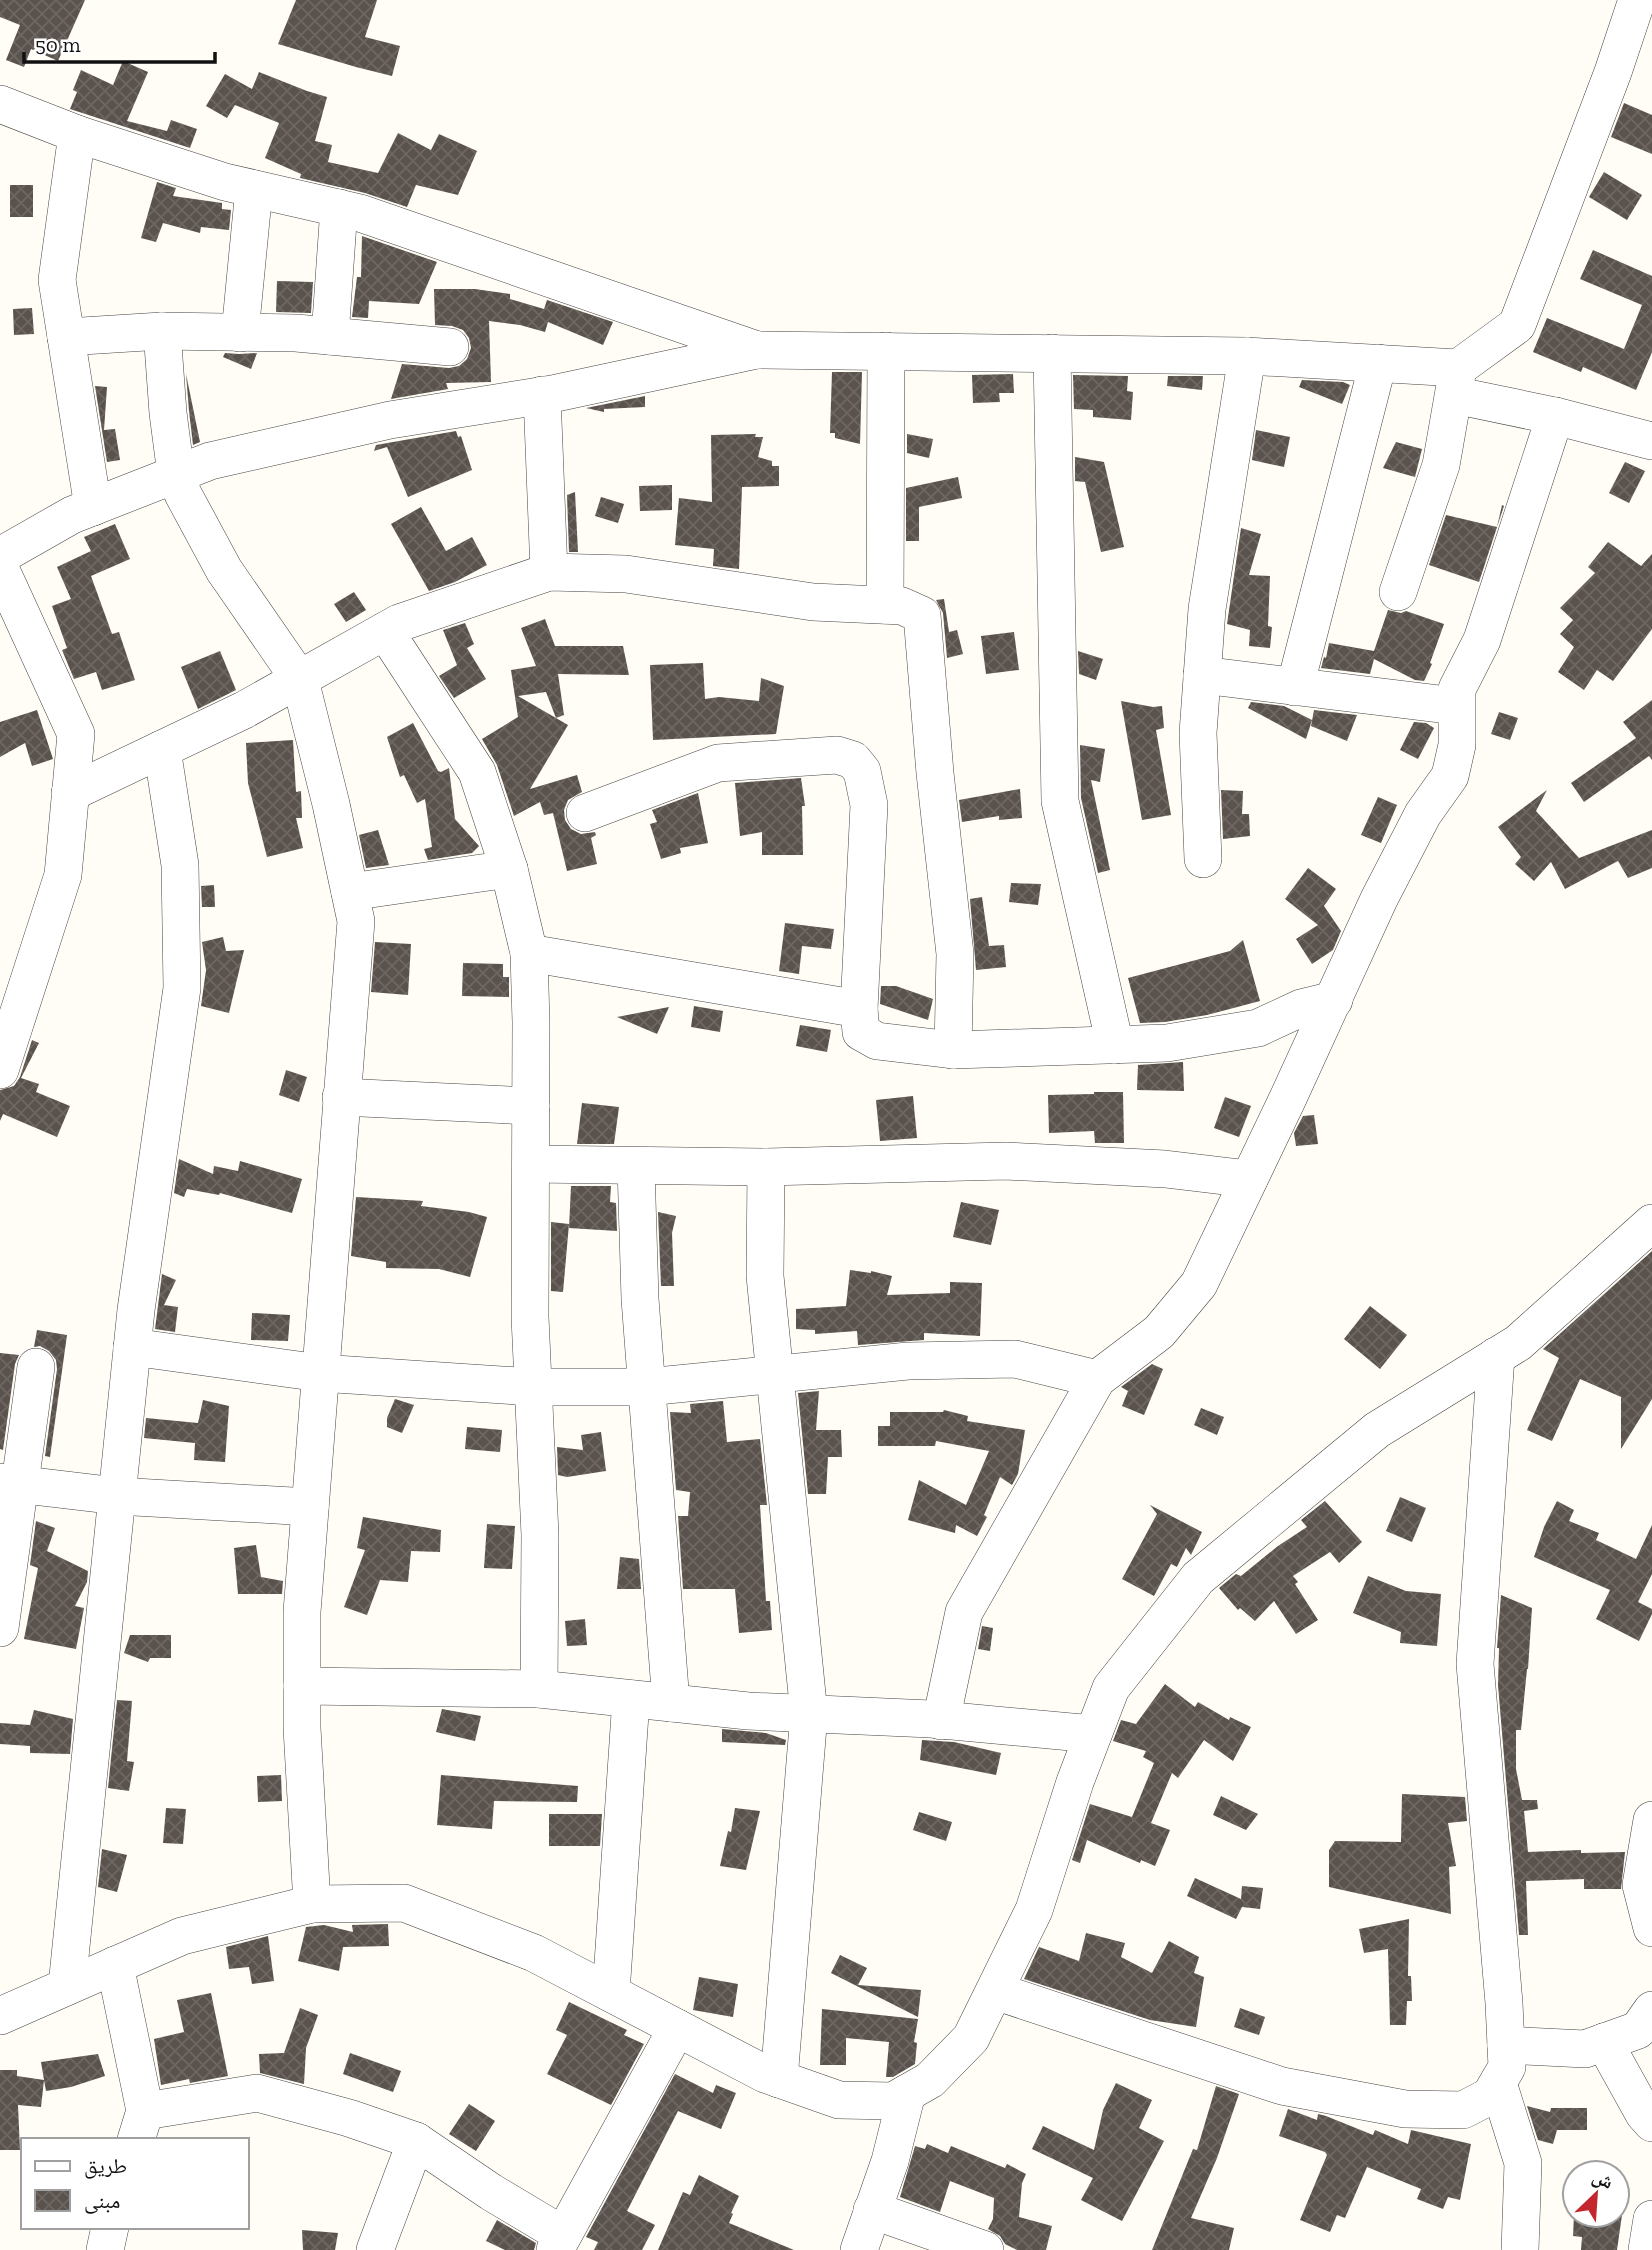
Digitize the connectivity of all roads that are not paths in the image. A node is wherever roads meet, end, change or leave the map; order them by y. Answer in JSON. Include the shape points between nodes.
{"nodes":[{"id":1,"x":1637,"y":0,"type":"edge"},
{"id":2,"x":0,"y":104,"type":"edge"},
{"id":3,"x":77,"y":134,"type":"junction"},
{"id":4,"x":254,"y":189,"type":"junction"},
{"id":5,"x":339,"y":208,"type":"junction"},
{"id":6,"x":162,"y":331,"type":"junction"},
{"id":7,"x":240,"y":332,"type":"junction"},
{"id":8,"x":66,"y":337,"type":"junction"},
{"id":9,"x":330,"y":337,"type":"junction"},
{"id":10,"x":450,"y":347,"type":"dead end"},
{"id":11,"x":757,"y":350,"type":"junction"},
{"id":12,"x":887,"y":351,"type":"junction"},
{"id":13,"x":1052,"y":353,"type":"junction"},
{"id":14,"x":1247,"y":356,"type":"junction"},
{"id":15,"x":1378,"y":363,"type":"junction"},
{"id":16,"x":1456,"y":382,"type":"junction"},
{"id":17,"x":542,"y":396,"type":"junction"},
{"id":18,"x":1555,"y":416,"type":"junction"},
{"id":19,"x":1652,"y":441,"type":"edge"},
{"id":20,"x":176,"y":474,"type":"junction"},
{"id":21,"x":93,"y":507,"type":"junction"},
{"id":22,"x":0,"y":556,"type":"edge"},
{"id":23,"x":0,"y":568,"type":"edge"},
{"id":24,"x":549,"y":572,"type":"junction"},
{"id":25,"x":1398,"y":592,"type":"dead end"},
{"id":26,"x":885,"y":605,"type":"junction"},
{"id":27,"x":385,"y":631,"type":"junction"},
{"id":28,"x":1202,"y":675,"type":"junction"},
{"id":29,"x":300,"y":680,"type":"junction"},
{"id":30,"x":1295,"y":687,"type":"junction"},
{"id":31,"x":1456,"y":706,"type":"junction"},
{"id":32,"x":162,"y":749,"type":"junction"},
{"id":33,"x":70,"y":793,"type":"junction"},
{"id":34,"x":585,"y":813,"type":"dead end"},
{"id":35,"x":1203,"y":859,"type":"dead end"},
{"id":36,"x":509,"y":869,"type":"junction"},
{"id":37,"x":350,"y":892,"type":"junction"},
{"id":38,"x":529,"y":953,"type":"junction"},
{"id":39,"x":1334,"y":1000,"type":"junction"},
{"id":40,"x":859,"y":1009,"type":"junction"},
{"id":41,"x":1115,"y":1045,"type":"junction"},
{"id":42,"x":953,"y":1051,"type":"junction"},
{"id":43,"x":0,"y":1070,"type":"edge"},
{"id":44,"x":341,"y":1097,"type":"junction"},
{"id":45,"x":531,"y":1106,"type":"junction"},
{"id":46,"x":531,"y":1164,"type":"junction"},
{"id":47,"x":636,"y":1166,"type":"junction"},
{"id":48,"x":766,"y":1167,"type":"junction"},
{"id":49,"x":1249,"y":1179,"type":"junction"},
{"id":50,"x":1652,"y":1223,"type":"edge"},
{"id":51,"x":132,"y":1348,"type":"junction"},
{"id":52,"x":1496,"y":1356,"type":"junction"},
{"id":53,"x":36,"y":1367,"type":"dead end"},
{"id":54,"x":320,"y":1373,"type":"junction"},
{"id":55,"x":774,"y":1375,"type":"junction"},
{"id":56,"x":1097,"y":1379,"type":"junction"},
{"id":57,"x":533,"y":1387,"type":"junction"},
{"id":58,"x":647,"y":1387,"type":"junction"},
{"id":59,"x":10,"y":1484,"type":"edge"},
{"id":60,"x":117,"y":1496,"type":"junction"},
{"id":61,"x":310,"y":1507,"type":"junction"},
{"id":62,"x":0,"y":1628,"type":"edge"},
{"id":63,"x":302,"y":1686,"type":"junction"},
{"id":64,"x":539,"y":1689,"type":"junction"},
{"id":65,"x":631,"y":1699,"type":"junction"},
{"id":66,"x":671,"y":1703,"type":"junction"},
{"id":67,"x":809,"y":1714,"type":"junction"},
{"id":68,"x":941,"y":1721,"type":"junction"},
{"id":69,"x":1093,"y":1734,"type":"junction"},
{"id":70,"x":1652,"y":1820,"type":"edge"},
{"id":71,"x":312,"y":1904,"type":"junction"},
{"id":72,"x":1652,"y":1927,"type":"edge"},
{"id":73,"x":115,"y":1965,"type":"junction"},
{"id":74,"x":67,"y":1986,"type":"junction"},
{"id":75,"x":995,"y":1991,"type":"junction"},
{"id":76,"x":611,"y":1993,"type":"junction"},
{"id":77,"x":1652,"y":2010,"type":"edge"},
{"id":78,"x":0,"y":2016,"type":"edge"},
{"id":79,"x":677,"y":2028,"type":"junction"},
{"id":80,"x":1604,"y":2042,"type":"junction"},
{"id":81,"x":1506,"y":2045,"type":"junction"},
{"id":82,"x":779,"y":2079,"type":"junction"},
{"id":83,"x":1498,"y":2083,"type":"junction"},
{"id":84,"x":907,"y":2093,"type":"junction"},
{"id":85,"x":1652,"y":2123,"type":"edge"},
{"id":86,"x":141,"y":2125,"type":"edge"},
{"id":87,"x":416,"y":2141,"type":"junction"},
{"id":88,"x":872,"y":2210,"type":"junction"},
{"id":89,"x":1652,"y":2219,"type":"edge"},
{"id":90,"x":110,"y":2229,"type":"edge"},
{"id":91,"x":559,"y":2242,"type":"edge"},
{"id":92,"x":972,"y":2248,"type":"edge"},
{"id":93,"x":105,"y":2250,"type":"edge"},
{"id":94,"x":375,"y":2250,"type":"edge"},
{"id":95,"x":859,"y":2250,"type":"edge"},
{"id":96,"x":1520,"y":2250,"type":"edge"},
{"id":97,"x":1647,"y":2250,"type":"edge"}],
"edges":[{"from":1,"to":16,"type":"street","via":[[1517,325]]},
{"from":2,"to":3,"type":"street"},
{"from":3,"to":4,"type":"street"},
{"from":3,"to":8,"type":"street","via":[[57,280]]},
{"from":4,"to":5,"type":"street"},
{"from":4,"to":7,"type":"street"},
{"from":5,"to":9,"type":"street"},
{"from":5,"to":11,"type":"street"},
{"from":6,"to":7,"type":"street"},
{"from":6,"to":8,"type":"street"},
{"from":6,"to":20,"type":"street"},
{"from":7,"to":9,"type":"street"},
{"from":8,"to":21,"type":"street"},
{"from":9,"to":10,"type":"street"},
{"from":11,"to":12,"type":"street"},
{"from":11,"to":17,"type":"street"},
{"from":12,"to":13,"type":"street"},
{"from":12,"to":26,"type":"street"},
{"from":13,"to":14,"type":"street"},
{"from":13,"to":41,"type":"street","via":[[1060,801]]},
{"from":14,"to":15,"type":"street"},
{"from":14,"to":28,"type":"street","via":[[1207,609]]},
{"from":15,"to":16,"type":"street"},
{"from":15,"to":30,"type":"street"},
{"from":16,"to":18,"type":"street"},
{"from":16,"to":25,"type":"street","via":[[1441,466]]},
{"from":17,"to":20,"type":"street","via":[[390,420],[209,461]]},
{"from":17,"to":24,"type":"street"},
{"from":18,"to":19,"type":"street"},
{"from":18,"to":31,"type":"street","via":[[1482,640],[1457,689]]},
{"from":20,"to":21,"type":"street"},
{"from":20,"to":29,"type":"street","via":[[224,570]]},
{"from":21,"to":22,"type":"street"},
{"from":23,"to":33,"type":"street","via":[[76,734]]},
{"from":24,"to":26,"type":"street","via":[[626,574],[813,603]]},
{"from":24,"to":27,"type":"street"},
{"from":26,"to":42,"type":"street","via":[[922,615],[955,954]]},
{"from":27,"to":29,"type":"street"},
{"from":27,"to":36,"type":"street","via":[[477,772]]},
{"from":28,"to":30,"type":"street"},
{"from":28,"to":35,"type":"street","via":[[1198,733]]},
{"from":29,"to":32,"type":"street"},
{"from":29,"to":37,"type":"street"},
{"from":30,"to":31,"type":"street"},
{"from":31,"to":39,"type":"street","via":[[1457,745],[1450,776],[1417,826],[1379,899]]},
{"from":32,"to":33,"type":"street"},
{"from":32,"to":51,"type":"street","via":[[180,865],[182,988]]},
{"from":33,"to":43,"type":"street","via":[[63,875]]},
{"from":34,"to":40,"type":"street","via":[[718,763],[836,755],[853,760],[862,771],[869,805]]},
{"from":36,"to":37,"type":"street"},
{"from":36,"to":38,"type":"street"},
{"from":37,"to":44,"type":"street","via":[[356,921]]},
{"from":38,"to":40,"type":"street"},
{"from":38,"to":45,"type":"street"},
{"from":39,"to":41,"type":"street","via":[[1301,1008],[1258,1028],[1167,1043]]},
{"from":39,"to":49,"type":"street"},
{"from":40,"to":42,"type":"street","via":[[861,1032],[877,1041]]},
{"from":41,"to":42,"type":"street"},
{"from":44,"to":45,"type":"street"},
{"from":44,"to":54,"type":"street"},
{"from":45,"to":46,"type":"street"},
{"from":46,"to":47,"type":"street"},
{"from":46,"to":57,"type":"street"},
{"from":47,"to":48,"type":"street"},
{"from":47,"to":58,"type":"street"},
{"from":48,"to":49,"type":"street","via":[[1006,1161],[1165,1169]]},
{"from":48,"to":55,"type":"street","via":[[765,1276]]},
{"from":49,"to":56,"type":"street","via":[[1199,1284],[1158,1332]]},
{"from":50,"to":52,"type":"street","via":[[1518,1343]]},
{"from":51,"to":54,"type":"street"},
{"from":51,"to":60,"type":"street"},
{"from":52,"to":69,"type":"street","via":[[1377,1430],[1198,1578],[1111,1688]]},
{"from":52,"to":81,"type":"street","via":[[1475,1664]]},
{"from":53,"to":59,"type":"street"},
{"from":54,"to":57,"type":"street"},
{"from":54,"to":61,"type":"street"},
{"from":55,"to":56,"type":"street","via":[[908,1361],[1016,1359]]},
{"from":55,"to":58,"type":"street"},
{"from":55,"to":67,"type":"street"},
{"from":56,"to":68,"type":"street","via":[[964,1612]]},
{"from":57,"to":58,"type":"street"},
{"from":57,"to":64,"type":"street","via":[[540,1535]]},
{"from":58,"to":66,"type":"street"},
{"from":59,"to":60,"type":"street"},
{"from":59,"to":62,"type":"street"},
{"from":60,"to":61,"type":"street"},
{"from":60,"to":74,"type":"street"},
{"from":61,"to":63,"type":"street"},
{"from":63,"to":64,"type":"street"},
{"from":63,"to":71,"type":"street"},
{"from":64,"to":65,"type":"street"},
{"from":65,"to":66,"type":"street"},
{"from":65,"to":76,"type":"street"},
{"from":66,"to":67,"type":"street"},
{"from":67,"to":68,"type":"street"},
{"from":67,"to":82,"type":"street"},
{"from":68,"to":69,"type":"street"},
{"from":69,"to":75,"type":"street","via":[[1034,1910]]},
{"from":70,"to":72,"type":"street","via":[[1641,1885]]},
{"from":71,"to":73,"type":"street","via":[[182,1936]]},
{"from":71,"to":76,"type":"street","via":[[404,1903],[534,1953]]},
{"from":73,"to":74,"type":"street"},
{"from":73,"to":86,"type":"street"},
{"from":74,"to":78,"type":"street"},
{"from":75,"to":83,"type":"street","via":[[1282,2086],[1405,2109],[1462,2110],[1490,2096]]},
{"from":75,"to":84,"type":"street","via":[[971,2038],[930,2080]]},
{"from":76,"to":79,"type":"street"},
{"from":77,"to":80,"type":"street","via":[[1638,2029]]},
{"from":79,"to":82,"type":"street"},
{"from":79,"to":91,"type":"street"},
{"from":80,"to":81,"type":"street","via":[[1585,2049]]},
{"from":80,"to":85,"type":"street"},
{"from":81,"to":83,"type":"street","via":[[1507,2067]]},
{"from":82,"to":84,"type":"street","via":[[839,2100],[893,2101]]},
{"from":83,"to":96,"type":"street","via":[[1523,2163]]},
{"from":84,"to":88,"type":"street"},
{"from":86,"to":87,"type":"street","via":[[257,2093]]},
{"from":87,"to":91,"type":"street"},
{"from":87,"to":94,"type":"street"},
{"from":88,"to":92,"type":"street"},
{"from":88,"to":95,"type":"street"},
{"from":89,"to":97,"type":"street"},
{"from":90,"to":93,"type":"street"}]}
